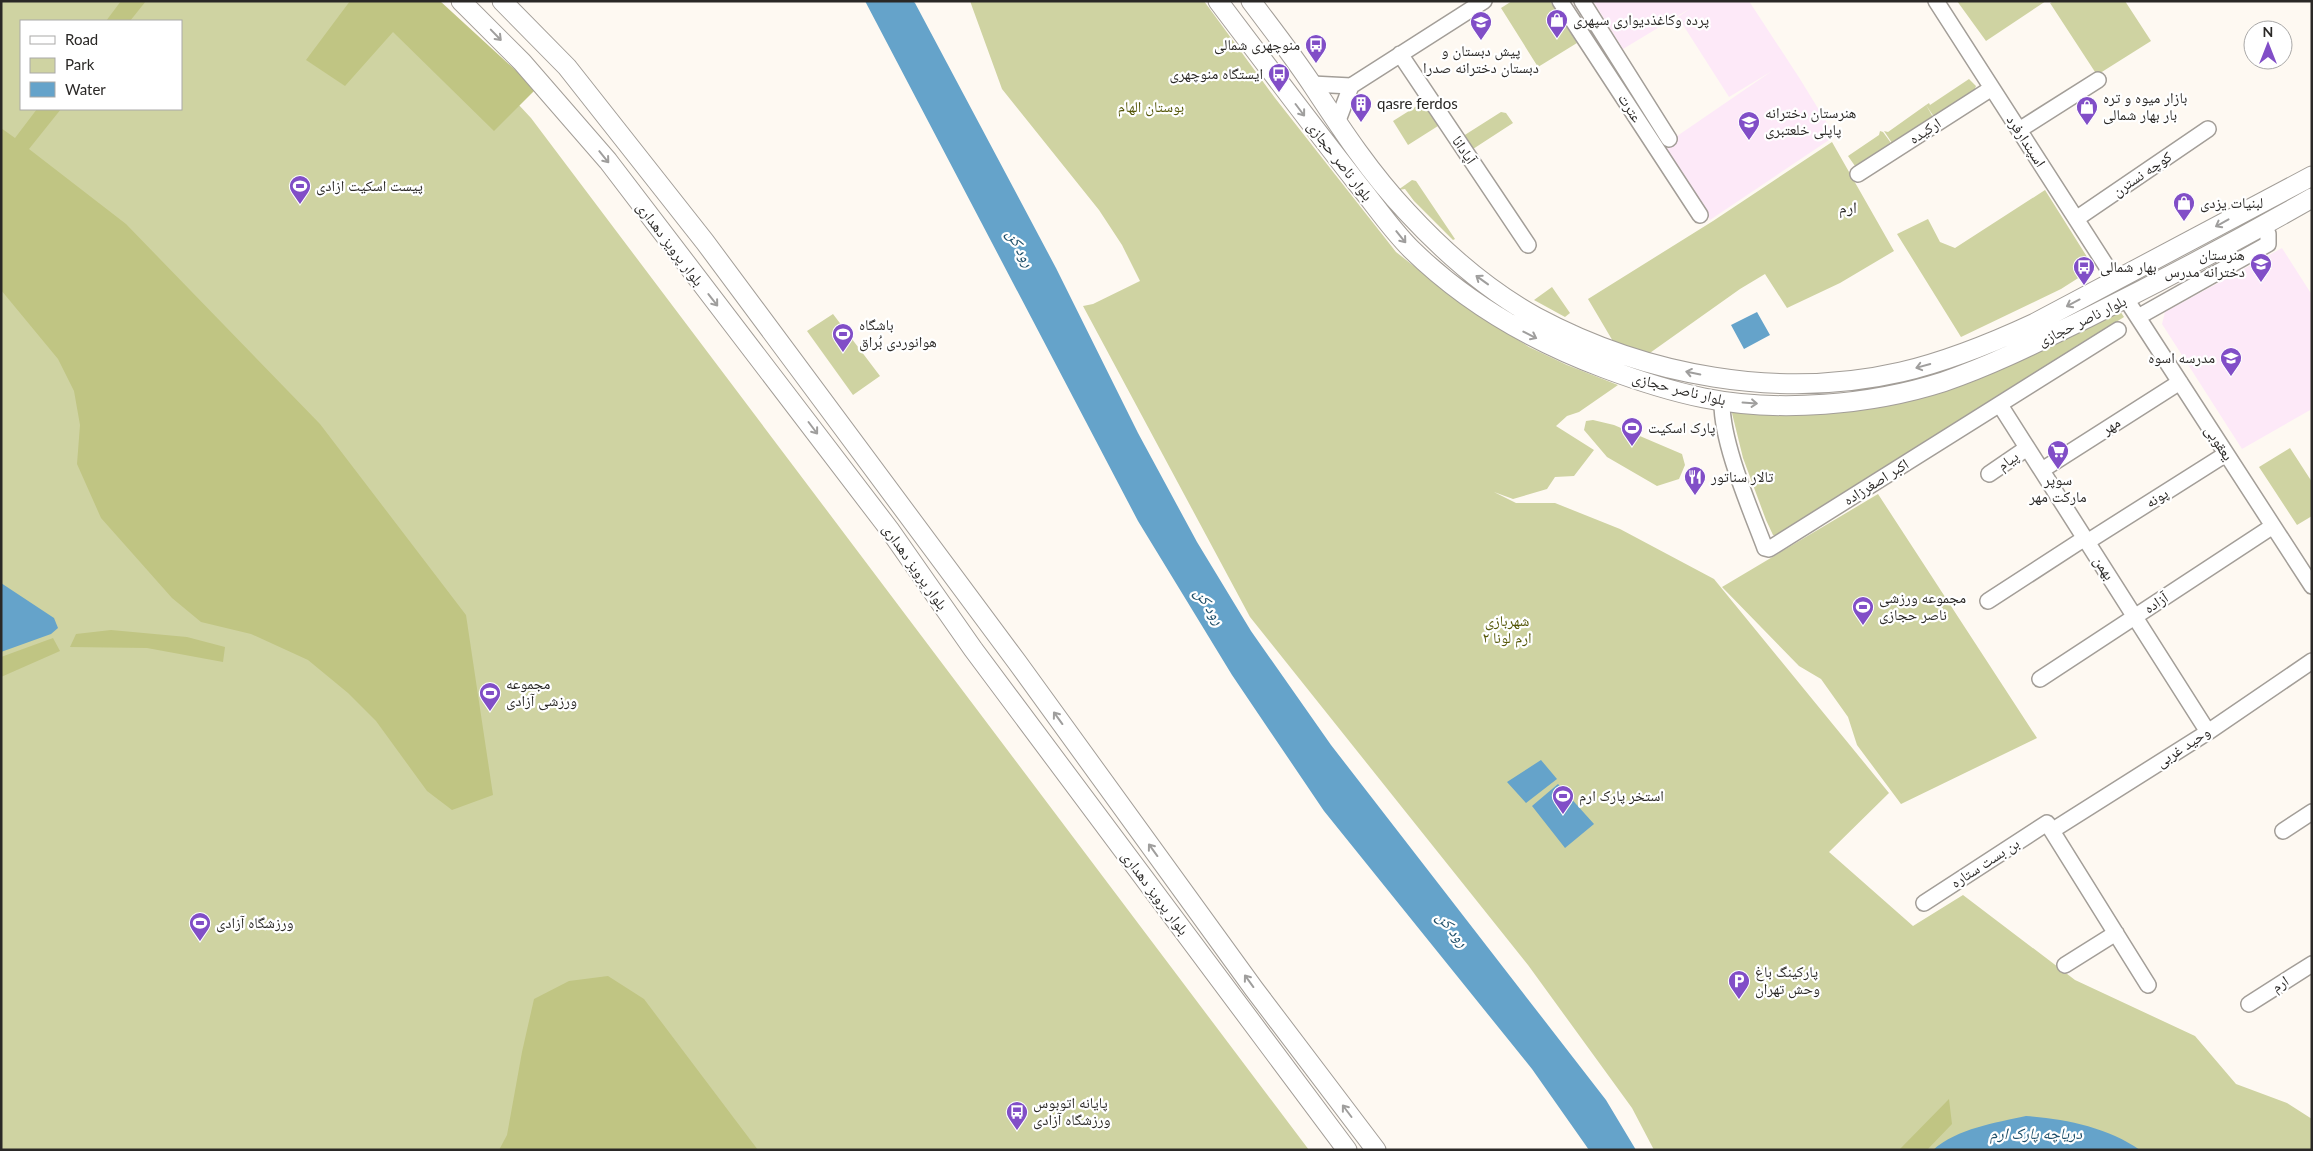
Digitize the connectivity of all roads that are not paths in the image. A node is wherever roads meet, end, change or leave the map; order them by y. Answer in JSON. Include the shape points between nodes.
{"nodes":[{"id":1,"x":461,"y":1,"type":"edge"},
{"id":2,"x":502,"y":1,"type":"edge"},
{"id":3,"x":1218,"y":1,"type":"edge"},
{"id":4,"x":1252,"y":1,"type":"edge"},
{"id":5,"x":1484,"y":1,"type":"edge"},
{"id":6,"x":1560,"y":1,"type":"edge"},
{"id":7,"x":1582,"y":1,"type":"edge"},
{"id":8,"x":1936,"y":1,"type":"edge"},
{"id":9,"x":1400,"y":54,"type":"junction"},
{"id":10,"x":2098,"y":80,"type":"dead end"},
{"id":11,"x":1312,"y":84,"type":"junction"},
{"id":12,"x":1351,"y":86,"type":"junction"},
{"id":13,"x":1992,"y":88,"type":"junction"},
{"id":14,"x":1337,"y":124,"type":"junction"},
{"id":15,"x":2208,"y":129,"type":"dead end"},
{"id":16,"x":2019,"y":130,"type":"junction"},
{"id":17,"x":1669,"y":139,"type":"dead end"},
{"id":18,"x":2312,"y":172,"type":"edge"},
{"id":19,"x":1858,"y":174,"type":"dead end"},
{"id":20,"x":2312,"y":176,"type":"edge"},
{"id":21,"x":2277,"y":193,"type":"junction"},
{"id":22,"x":2312,"y":199,"type":"edge"},
{"id":23,"x":1700,"y":215,"type":"dead end"},
{"id":24,"x":2076,"y":219,"type":"junction"},
{"id":25,"x":2264,"y":225,"type":"junction"},
{"id":26,"x":1528,"y":245,"type":"dead end"},
{"id":27,"x":2116,"y":281,"type":"junction"},
{"id":28,"x":2126,"y":299,"type":"junction"},
{"id":29,"x":2138,"y":317,"type":"junction"},
{"id":30,"x":2118,"y":330,"type":"dead end"},
{"id":31,"x":2180,"y":382,"type":"junction"},
{"id":32,"x":1722,"y":401,"type":"junction"},
{"id":33,"x":2000,"y":404,"type":"junction"},
{"id":34,"x":2027,"y":448,"type":"junction"},
{"id":35,"x":2226,"y":454,"type":"junction"},
{"id":36,"x":2042,"y":470,"type":"junction"},
{"id":37,"x":1989,"y":474,"type":"dead end"},
{"id":38,"x":2273,"y":526,"type":"junction"},
{"id":39,"x":2086,"y":540,"type":"junction"},
{"id":40,"x":2312,"y":586,"type":"edge"},
{"id":41,"x":1988,"y":601,"type":"dead end"},
{"id":42,"x":2135,"y":617,"type":"junction"},
{"id":43,"x":2312,"y":661,"type":"edge"},
{"id":44,"x":2040,"y":679,"type":"dead end"},
{"id":45,"x":2208,"y":732,"type":"junction"},
{"id":46,"x":2312,"y":812,"type":"edge"},
{"id":47,"x":2050,"y":827,"type":"junction"},
{"id":48,"x":2282,"y":831,"type":"dead end"},
{"id":49,"x":1924,"y":903,"type":"dead end"},
{"id":50,"x":2116,"y":933,"type":"junction"},
{"id":51,"x":2312,"y":964,"type":"edge"},
{"id":52,"x":2065,"y":965,"type":"dead end"},
{"id":53,"x":2148,"y":985,"type":"dead end"},
{"id":54,"x":2249,"y":1004,"type":"dead end"},
{"id":55,"x":1347,"y":1150,"type":"edge"},
{"id":56,"x":1376,"y":1150,"type":"edge"}],
"edges":[{"from":1,"to":55,"type":"main road","name":"بلوار پرویز دهداری","one_way":true,"via":[[522,62],[614,169],[889,529],[973,649]]},
{"from":56,"to":2,"type":"main road","name":"بلوار پرویز دهداری","one_way":true,"via":[[693,227],[568,67]]},
{"from":3,"to":32,"type":"main road","name":"بلوار ناصر حجازی","one_way":true,"via":[[1319,136],[1409,247],[1472,302],[1567,354],[1634,379]]},
{"from":4,"to":11,"type":"main road","name":"بلوار ناصر حجازی"},
{"from":5,"to":9,"type":"street"},
{"from":6,"to":23,"type":"street","name":"عترت"},
{"from":7,"to":17,"type":"street"},
{"from":8,"to":13,"type":"street","name":"اسپندارفرد"},
{"from":9,"to":12,"type":"street"},
{"from":9,"to":26,"type":"street","name":"آپادانا"},
{"from":10,"to":16,"type":"street"},
{"from":11,"to":12,"type":"street"},
{"from":11,"to":14,"type":"main road","name":"بلوار ناصر حجازی"},
{"from":12,"to":14,"type":"street"},
{"from":13,"to":16,"type":"street","name":"اسپندارفرد"},
{"from":13,"to":19,"type":"street","name":"ارکیده"},
{"from":27,"to":14,"type":"main road","name":"بلوار ناصر حجازی","one_way":true,"via":[[1988,344],[1900,372],[1807,383],[1743,381],[1697,374],[1649,363],[1599,346],[1535,316],[1484,282],[1444,250],[1406,211]]},
{"from":15,"to":24,"type":"street","name":"کوچه نسترن"},
{"from":16,"to":24,"type":"street","name":"اسپندارفرد"},
{"from":18,"to":21,"type":"main road"},
{"from":20,"to":21,"type":"main road","name":"بلوار ناصر حجازی"},
{"from":21,"to":27,"type":"main road","name":"بلوار ناصر حجازی","one_way":true},
{"from":22,"to":25,"type":"main road","name":"بلوار ناصر حجازی"},
{"from":24,"to":27,"type":"street","name":"اسپندارفرد"},
{"from":25,"to":28,"type":"main road","name":"بلوار ناصر حجازی"},
{"from":25,"to":29,"type":"street","via":[[2270,239],[2268,244]]},
{"from":28,"to":29,"type":"street","name":"یعقوبی"},
{"from":32,"to":28,"type":"main road","name":"بلوار ناصر حجازی","one_way":true,"via":[[1832,403],[1923,388],[2006,358]]},
{"from":29,"to":31,"type":"street","name":"یعقوبی"},
{"from":30,"to":33,"type":"street","name":"اکبر اصغرزاده"},
{"from":31,"to":35,"type":"street","name":"یعقوبی"},
{"from":31,"to":36,"type":"street","name":"مهر"},
{"from":32,"to":33,"type":"street","name":"اکبر اصغرزاده","via":[[1724,427],[1767,549]]},
{"from":33,"to":34,"type":"street","name":"بهمن"},
{"from":34,"to":36,"type":"street","name":"بهمن"},
{"from":34,"to":37,"type":"street","name":"پیام"},
{"from":35,"to":38,"type":"street","name":"یعقوبی"},
{"from":35,"to":39,"type":"street","name":"پونه"},
{"from":36,"to":39,"type":"street","name":"بهمن"},
{"from":38,"to":40,"type":"street","name":"یعقوبی"},
{"from":38,"to":42,"type":"street","name":"آزاده"},
{"from":39,"to":41,"type":"street","name":"پونه"},
{"from":39,"to":42,"type":"street","name":"بهمن"},
{"from":42,"to":44,"type":"street","name":"آزاده"},
{"from":42,"to":45,"type":"street","name":"بهمن"},
{"from":43,"to":45,"type":"street","name":"وحید غربی"},
{"from":45,"to":47,"type":"street","name":"وحید غربی"},
{"from":46,"to":48,"type":"street"},
{"from":47,"to":49,"type":"street","name":"بن بست ستاره"},
{"from":47,"to":50,"type":"street"},
{"from":50,"to":52,"type":"street"},
{"from":50,"to":53,"type":"street"},
{"from":51,"to":54,"type":"street","name":"ارم"}]}
